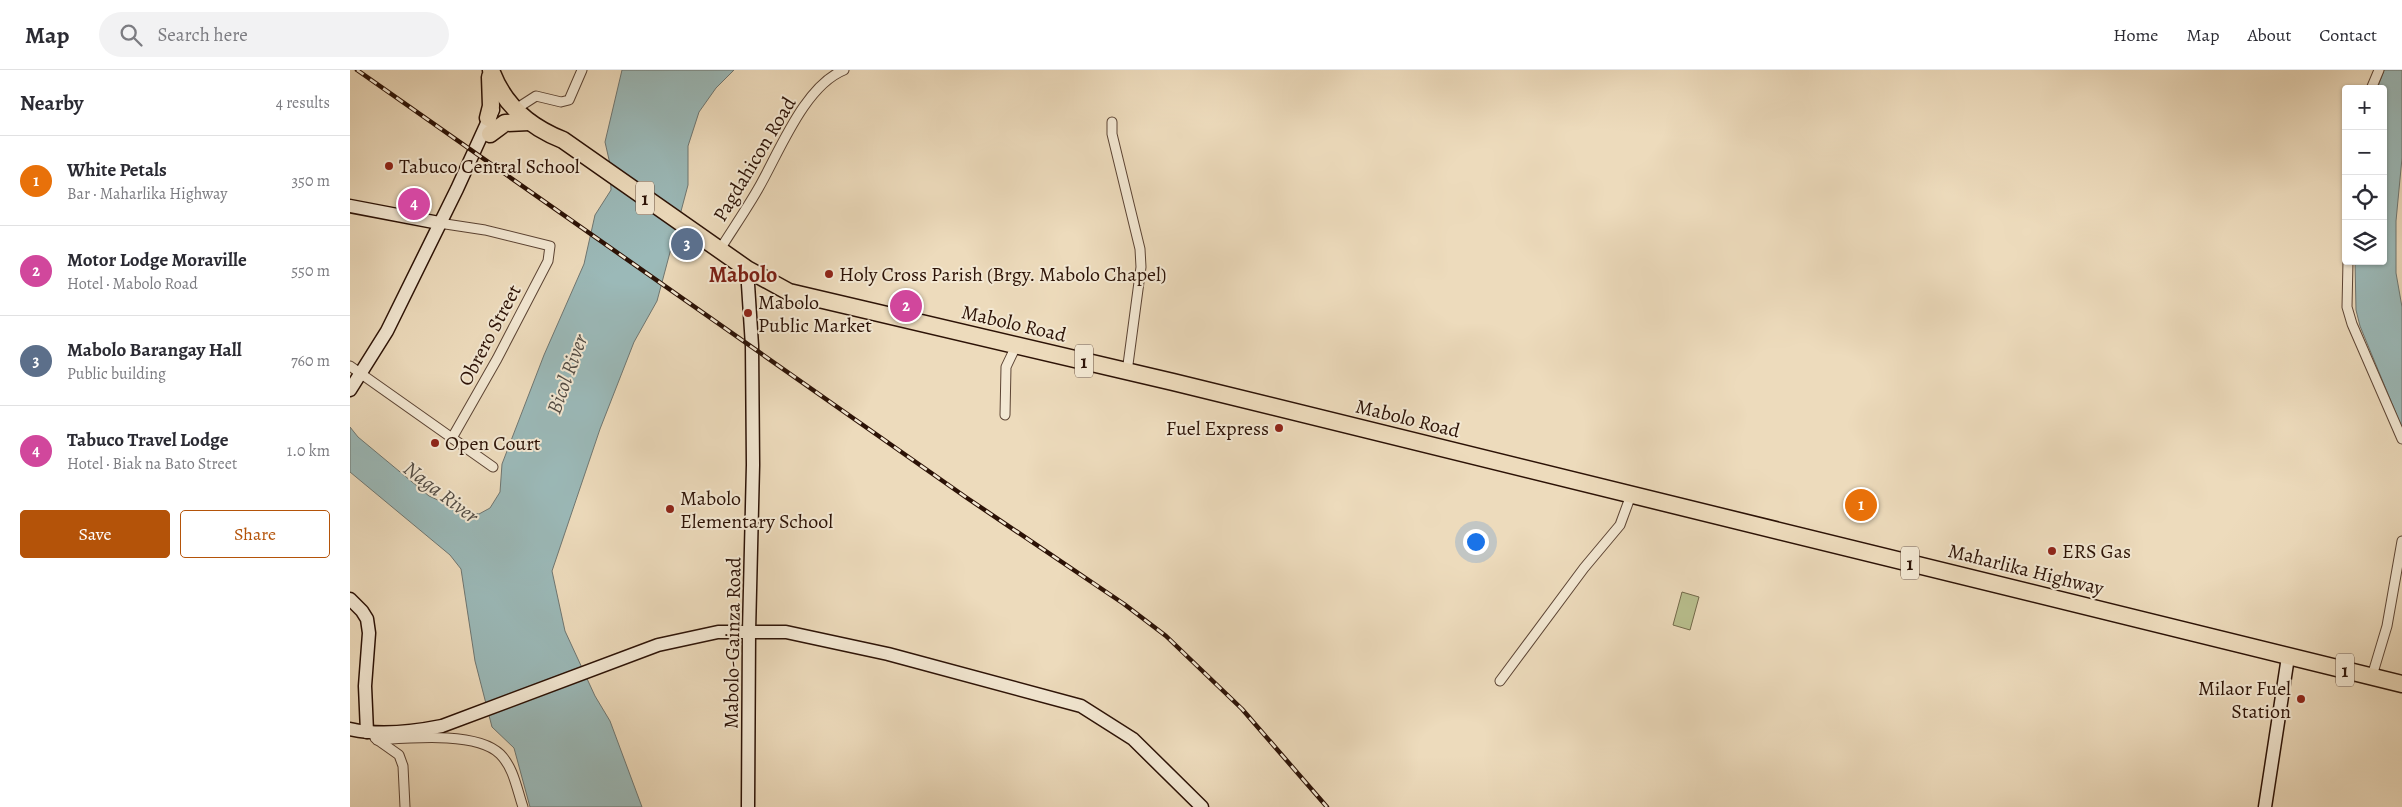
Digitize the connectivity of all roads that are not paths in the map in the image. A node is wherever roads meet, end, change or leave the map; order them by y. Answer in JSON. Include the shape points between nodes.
{"nodes":[{"id":1,"x":490,"y":70,"type":"edge"},
{"id":2,"x":499,"y":70,"type":"edge"},
{"id":3,"x":582,"y":70,"type":"edge"},
{"id":4,"x":844,"y":70,"type":"edge"},
{"id":5,"x":2379,"y":70,"type":"edge"},
{"id":6,"x":2373,"y":85,"type":"edge"},
{"id":7,"x":510,"y":97,"type":"junction"},
{"id":8,"x":529,"y":122,"type":"junction"},
{"id":9,"x":1112,"y":122,"type":"dead end"},
{"id":10,"x":489,"y":126,"type":"junction"},
{"id":11,"x":563,"y":140,"type":"junction"},
{"id":12,"x":350,"y":206,"type":"edge"},
{"id":13,"x":440,"y":223,"type":"junction"},
{"id":14,"x":719,"y":250,"type":"junction"},
{"id":15,"x":2348,"y":265,"type":"edge"},
{"id":16,"x":747,"y":270,"type":"junction"},
{"id":17,"x":1016,"y":346,"type":"junction"},
{"id":18,"x":355,"y":370,"type":"edge"},
{"id":19,"x":1126,"y":372,"type":"junction"},
{"id":20,"x":350,"y":390,"type":"edge"},
{"id":21,"x":1005,"y":415,"type":"dead end"},
{"id":22,"x":452,"y":438,"type":"junction"},
{"id":23,"x":2402,"y":439,"type":"edge"},
{"id":24,"x":494,"y":467,"type":"dead end"},
{"id":25,"x":1635,"y":496,"type":"junction"},
{"id":26,"x":2402,"y":540,"type":"edge"},
{"id":27,"x":350,"y":599,"type":"edge"},
{"id":28,"x":749,"y":632,"type":"junction"},
{"id":29,"x":2288,"y":657,"type":"junction"},
{"id":30,"x":2372,"y":676,"type":"junction"},
{"id":31,"x":1500,"y":681,"type":"dead end"},
{"id":32,"x":2402,"y":684,"type":"edge"},
{"id":33,"x":364,"y":733,"type":"edge"},
{"id":34,"x":404,"y":807,"type":"edge"},
{"id":35,"x":523,"y":807,"type":"edge"},
{"id":36,"x":748,"y":807,"type":"edge"},
{"id":37,"x":1202,"y":807,"type":"edge"},
{"id":38,"x":2265,"y":807,"type":"edge"}],
"edges":[{"from":1,"to":7,"type":"highway","number":"1"},
{"from":1,"to":10,"type":"highway"},
{"from":2,"to":7,"type":"highway","number":"1"},
{"from":3,"to":7,"type":"street","via":[[569,100]]},
{"from":4,"to":14,"type":"street","name":"Pagdahicon Road","via":[[830,75],[805,106]]},
{"from":5,"to":6,"type":"street"},
{"from":7,"to":8,"type":"highway","name":"Mabolo Road","number":"1"},
{"from":7,"to":10,"type":"main road"},
{"from":7,"to":11,"type":"highway","name":"Mabolo Road","number":"1","via":[[549,125]]},
{"from":8,"to":10,"type":"highway"},
{"from":8,"to":11,"type":"highway","name":"Mabolo Road","number":"1","via":[[544,133]]},
{"from":9,"to":19,"type":"street","via":[[1142,267]]},
{"from":10,"to":13,"type":"main road"},
{"from":11,"to":14,"type":"highway","name":"Mabolo Road","number":"1"},
{"from":12,"to":13,"type":"main road"},
{"from":13,"to":18,"type":"main road","via":[[387,331]]},
{"from":13,"to":22,"type":"street","name":"Obrero Street","via":[[550,246],[548,261]]},
{"from":14,"to":16,"type":"highway","name":"Mabolo Road","number":"1"},
{"from":15,"to":23,"type":"street","via":[[2347,306],[2352,324]]},
{"from":16,"to":17,"type":"highway","name":"Mabolo Road","number":"1","via":[[788,292]]},
{"from":16,"to":28,"type":"main road","name":"Mabolo-Gainza Road","via":[[754,465]]},
{"from":17,"to":19,"type":"highway","name":"Mabolo Road","number":"1"},
{"from":17,"to":21,"type":"street","via":[[1006,366]]},
{"from":18,"to":20,"type":"main road"},
{"from":18,"to":22,"type":"street"},
{"from":19,"to":25,"type":"highway","name":"Mabolo Road","number":"1"},
{"from":22,"to":24,"type":"street"},
{"from":25,"to":29,"type":"highway","name":"Maharlika Highway","number":"1"},
{"from":25,"to":31,"type":"street","via":[[1620,525]]},
{"from":26,"to":30,"type":"street","via":[[2388,626]]},
{"from":27,"to":33,"type":"main road","via":[[362,610],[369,633]]},
{"from":28,"to":33,"type":"main road","via":[[718,632],[666,643],[442,726],[412,732]]},
{"from":28,"to":36,"type":"main road","name":"Mabolo-Gainza Road"},
{"from":28,"to":37,"type":"main road","via":[[786,632],[833,641],[1081,706],[1133,739]]},
{"from":29,"to":30,"type":"highway","name":"Maharlika Highway","number":"1"},
{"from":29,"to":38,"type":"main road"},
{"from":30,"to":32,"type":"highway","name":"Maharlika Highway","number":"1"},
{"from":33,"to":34,"type":"street","via":[[399,755],[403,766]]},
{"from":33,"to":35,"type":"street","via":[[478,742],[500,753],[509,766]]}]}
